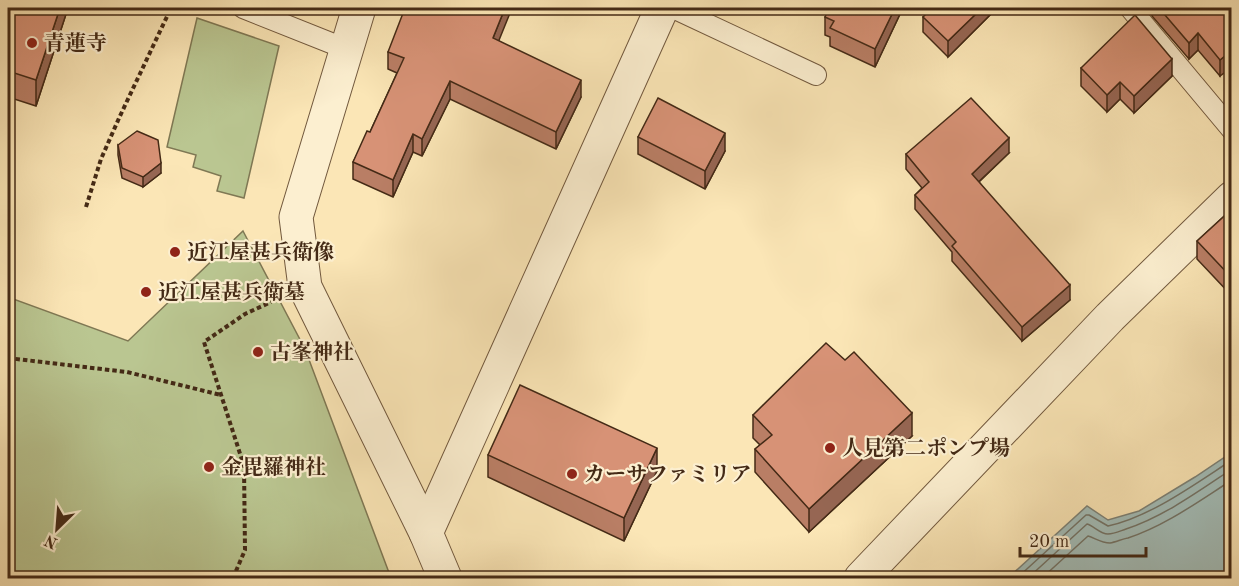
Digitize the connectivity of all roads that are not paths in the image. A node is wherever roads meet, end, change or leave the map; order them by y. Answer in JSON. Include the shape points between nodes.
{"nodes":[{"id":1,"x":243,"y":8,"type":"edge"},
{"id":2,"x":358,"y":8,"type":"edge"},
{"id":3,"x":662,"y":8,"type":"edge"},
{"id":4,"x":674,"y":8,"type":"edge"},
{"id":5,"x":1130,"y":8,"type":"edge"},
{"id":6,"x":346,"y":49,"type":"junction"},
{"id":7,"x":816,"y":75,"type":"dead end"},
{"id":8,"x":1232,"y":130,"type":"edge"},
{"id":9,"x":1232,"y":198,"type":"edge"},
{"id":10,"x":426,"y":533,"type":"junction"},
{"id":11,"x":445,"y":579,"type":"edge"},
{"id":12,"x":861,"y":579,"type":"edge"}],
"edges":[{"from":1,"to":6,"type":"lane"},
{"from":2,"to":6,"type":"street"},
{"from":3,"to":10,"type":"street"},
{"from":4,"to":7,"type":"lane"},
{"from":5,"to":8,"type":"lane"},
{"from":6,"to":10,"type":"street","via":[[296,217],[305,287]]},
{"from":9,"to":12,"type":"street","via":[[1110,317]]},
{"from":10,"to":11,"type":"street"}]}
